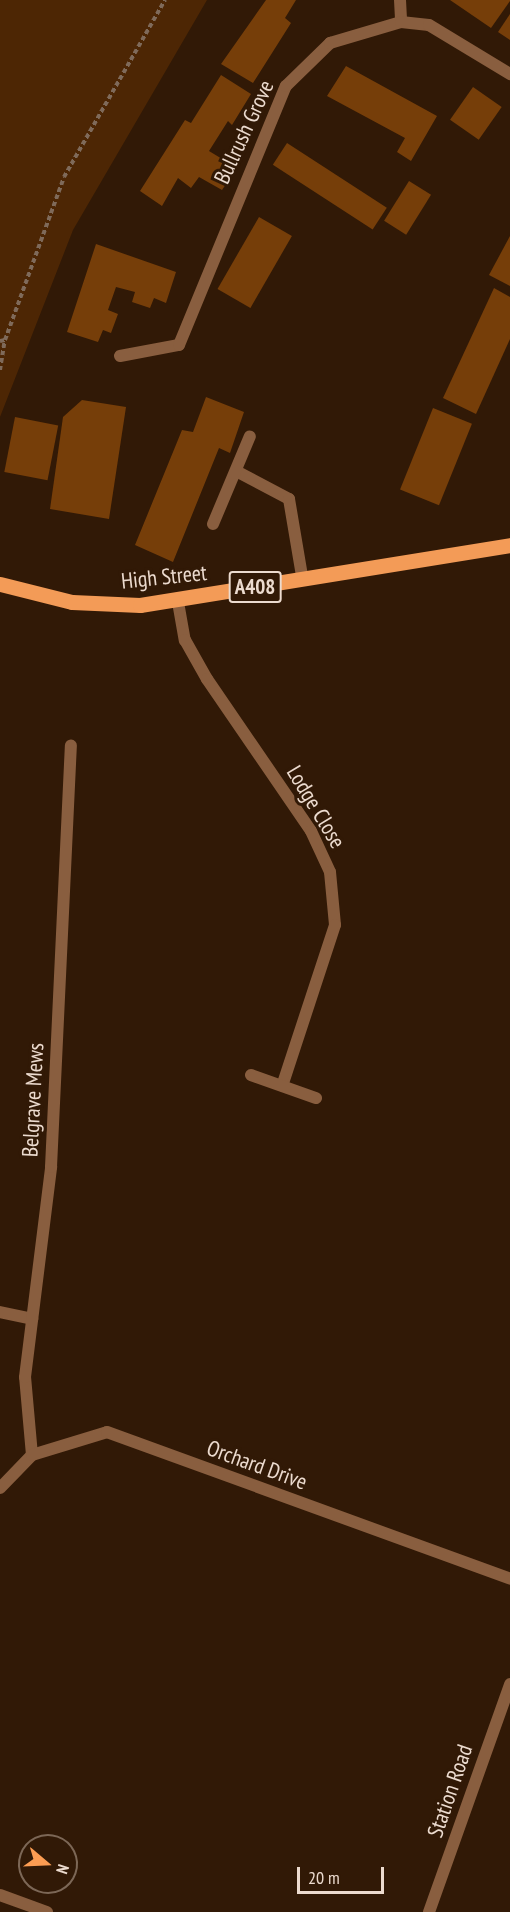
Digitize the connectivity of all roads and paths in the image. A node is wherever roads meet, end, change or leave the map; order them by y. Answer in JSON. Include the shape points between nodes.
{"nodes":[{"id":1,"x":165,"y":0,"type":"edge"},
{"id":2,"x":399,"y":0,"type":"edge"},
{"id":3,"x":401,"y":22,"type":"junction"},
{"id":4,"x":510,"y":74,"type":"edge"},
{"id":5,"x":2,"y":341,"type":"edge"},
{"id":6,"x":120,"y":356,"type":"dead end"},
{"id":7,"x":0,"y":369,"type":"edge"},
{"id":8,"x":250,"y":436,"type":"dead end"},
{"id":9,"x":236,"y":471,"type":"junction"},
{"id":10,"x":213,"y":524,"type":"dead end"},
{"id":11,"x":510,"y":545,"type":"edge"},
{"id":12,"x":302,"y":576,"type":"junction"},
{"id":13,"x":0,"y":584,"type":"edge"},
{"id":14,"x":178,"y":602,"type":"junction"},
{"id":15,"x":71,"y":745,"type":"dead end"},
{"id":16,"x":251,"y":1075,"type":"dead end"},
{"id":17,"x":282,"y":1086,"type":"junction"},
{"id":18,"x":316,"y":1098,"type":"dead end"},
{"id":19,"x":0,"y":1312,"type":"edge"},
{"id":20,"x":32,"y":1319,"type":"junction"},
{"id":21,"x":32,"y":1455,"type":"junction"},
{"id":22,"x":0,"y":1488,"type":"edge"},
{"id":23,"x":510,"y":1579,"type":"edge"},
{"id":24,"x":510,"y":1684,"type":"edge"},
{"id":25,"x":0,"y":1895,"type":"edge"},
{"id":26,"x":47,"y":1912,"type":"edge"},
{"id":27,"x":429,"y":1912,"type":"edge"}],
"edges":[{"from":1,"to":5,"type":"path","via":[[64,177]]},
{"from":2,"to":3,"type":"street"},
{"from":3,"to":4,"type":"street","name":"Bullrush Grove","via":[[429,25]]},
{"from":3,"to":6,"type":"street","name":"Bullrush Grove","via":[[330,43],[285,86],[178,345]]},
{"from":5,"to":7,"type":"path"},
{"from":8,"to":9,"type":"street"},
{"from":9,"to":10,"type":"street"},
{"from":9,"to":12,"type":"street","via":[[289,499]]},
{"from":11,"to":12,"type":"main road","name":"High Street","number":"A408"},
{"from":12,"to":14,"type":"main road","name":"High Street","number":"A408"},
{"from":13,"to":14,"type":"main road","name":"High Street","number":"A408","via":[[72,602]]},
{"from":14,"to":17,"type":"street","name":"Lodge Close","via":[[185,640],[207,679],[311,831],[330,872],[334,925]]},
{"from":15,"to":20,"type":"street","name":"Belgrave Mews","via":[[51,1167]]},
{"from":16,"to":17,"type":"street"},
{"from":17,"to":18,"type":"street"},
{"from":19,"to":20,"type":"street"},
{"from":20,"to":21,"type":"street","name":"Belgrave Mews","via":[[25,1377]]},
{"from":21,"to":22,"type":"street","name":"Orchard Drive"},
{"from":21,"to":23,"type":"street","name":"Orchard Drive","via":[[107,1432]]},
{"from":24,"to":27,"type":"street","name":"Station Road"},
{"from":25,"to":26,"type":"street"}]}
